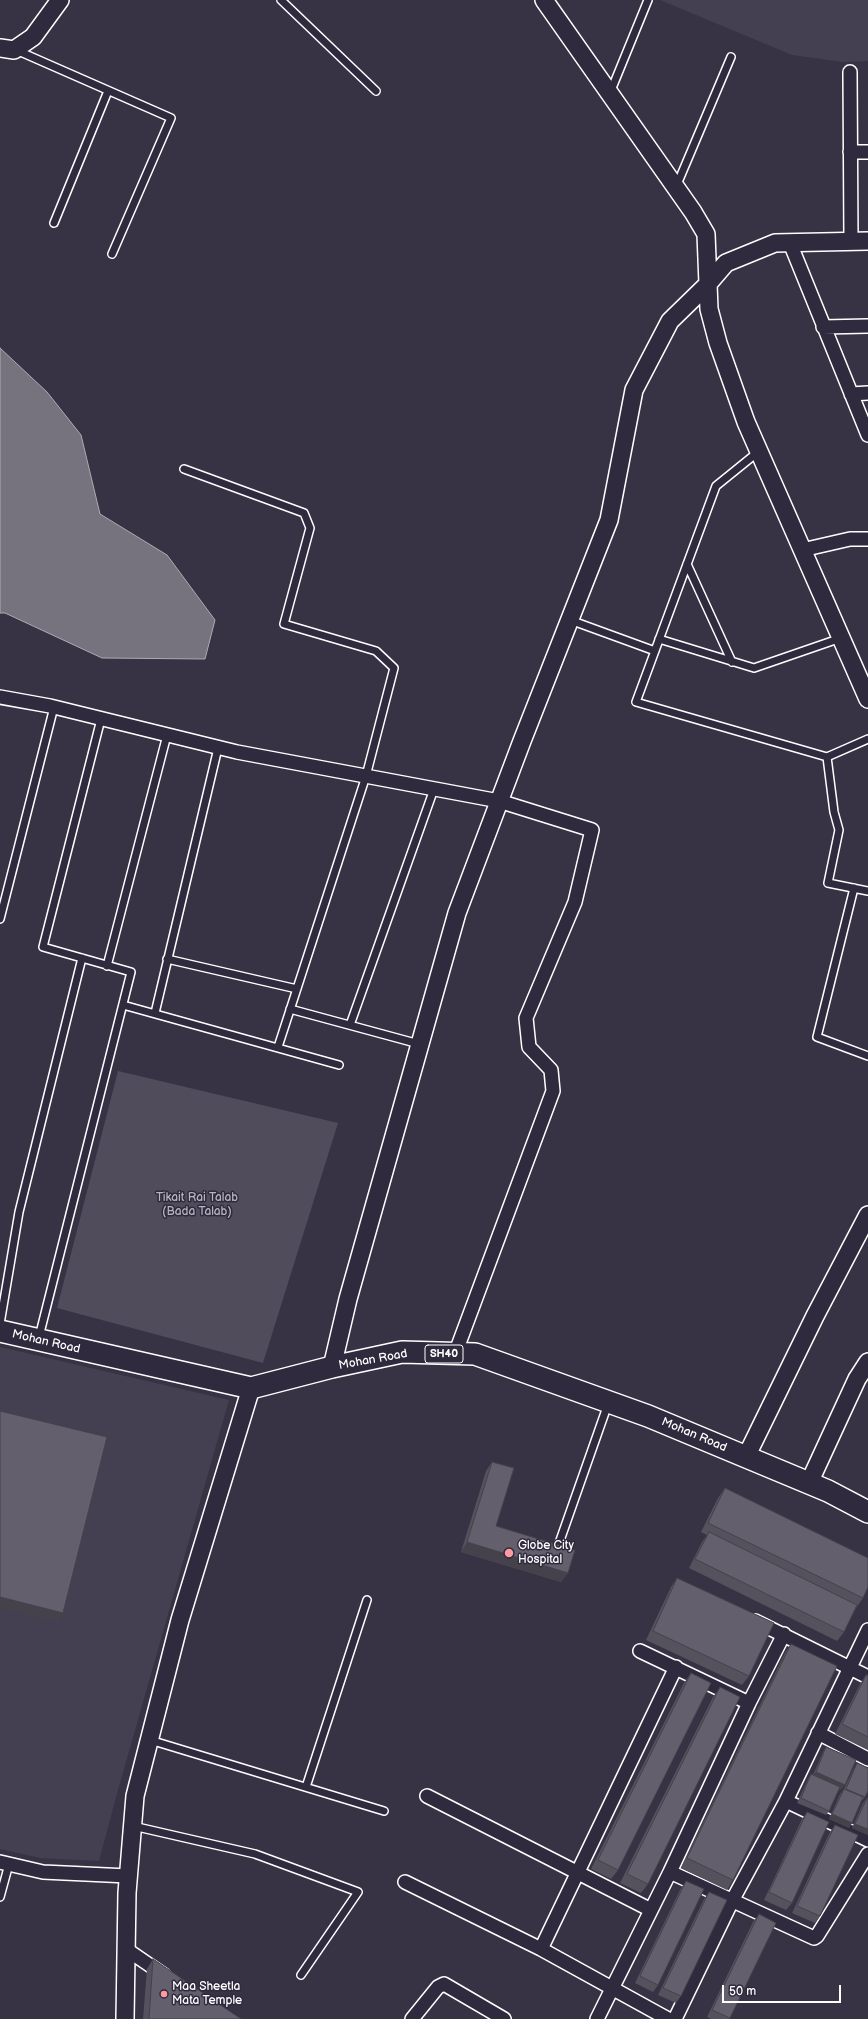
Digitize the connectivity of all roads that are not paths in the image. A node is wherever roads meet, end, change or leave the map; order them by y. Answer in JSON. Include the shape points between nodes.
{"nodes":[{"id":1,"x":60,"y":0,"type":"edge"},
{"id":2,"x":281,"y":0,"type":"edge"},
{"id":3,"x":544,"y":0,"type":"edge"},
{"id":4,"x":648,"y":0,"type":"edge"},
{"id":5,"x":7,"y":49,"type":"edge"},
{"id":6,"x":731,"y":56,"type":"dead end"},
{"id":7,"x":850,"y":72,"type":"dead end"},
{"id":8,"x":108,"y":91,"type":"junction"},
{"id":9,"x":376,"y":91,"type":"dead end"},
{"id":10,"x":610,"y":93,"type":"junction"},
{"id":11,"x":850,"y":152,"type":"junction"},
{"id":12,"x":868,"y":152,"type":"edge"},
{"id":13,"x":676,"y":188,"type":"junction"},
{"id":14,"x":54,"y":223,"type":"dead end"},
{"id":15,"x":868,"y":241,"type":"edge"},
{"id":16,"x":851,"y":242,"type":"junction"},
{"id":17,"x":790,"y":243,"type":"junction"},
{"id":18,"x":112,"y":254,"type":"dead end"},
{"id":19,"x":708,"y":284,"type":"junction"},
{"id":20,"x":868,"y":326,"type":"edge"},
{"id":21,"x":823,"y":327,"type":"junction"},
{"id":22,"x":868,"y":393,"type":"edge"},
{"id":23,"x":851,"y":394,"type":"junction"},
{"id":24,"x":868,"y":435,"type":"edge"},
{"id":25,"x":759,"y":452,"type":"junction"},
{"id":26,"x":184,"y":469,"type":"dead end"},
{"id":27,"x":868,"y":539,"type":"edge"},
{"id":28,"x":802,"y":550,"type":"junction"},
{"id":29,"x":687,"y":564,"type":"junction"},
{"id":30,"x":570,"y":620,"type":"junction"},
{"id":31,"x":841,"y":638,"type":"junction"},
{"id":32,"x":659,"y":639,"type":"junction"},
{"id":33,"x":655,"y":651,"type":"junction"},
{"id":34,"x":732,"y":662,"type":"junction"},
{"id":35,"x":0,"y":697,"type":"edge"},
{"id":36,"x":868,"y":699,"type":"edge"},
{"id":37,"x":54,"y":707,"type":"junction"},
{"id":38,"x":101,"y":719,"type":"junction"},
{"id":39,"x":167,"y":735,"type":"junction"},
{"id":40,"x":868,"y":739,"type":"edge"},
{"id":41,"x":218,"y":748,"type":"junction"},
{"id":42,"x":827,"y":757,"type":"junction"},
{"id":43,"x":366,"y":776,"type":"junction"},
{"id":44,"x":434,"y":789,"type":"junction"},
{"id":45,"x":499,"y":801,"type":"junction"},
{"id":46,"x":854,"y":888,"type":"junction"},
{"id":47,"x":868,"y":891,"type":"edge"},
{"id":48,"x":0,"y":919,"type":"edge"},
{"id":49,"x":82,"y":958,"type":"junction"},
{"id":50,"x":167,"y":959,"type":"junction"},
{"id":51,"x":107,"y":966,"type":"junction"},
{"id":52,"x":297,"y":989,"type":"junction"},
{"id":53,"x":123,"y":1005,"type":"junction"},
{"id":54,"x":290,"y":1009,"type":"junction"},
{"id":55,"x":155,"y":1013,"type":"junction"},
{"id":56,"x":350,"y":1025,"type":"junction"},
{"id":57,"x":420,"y":1044,"type":"junction"},
{"id":58,"x":278,"y":1047,"type":"junction"},
{"id":59,"x":868,"y":1056,"type":"edge"},
{"id":60,"x":339,"y":1065,"type":"dead end"},
{"id":61,"x":868,"y":1215,"type":"edge"},
{"id":62,"x":0,"y":1324,"type":"edge"},
{"id":63,"x":0,"y":1331,"type":"edge"},
{"id":64,"x":38,"y":1340,"type":"junction"},
{"id":65,"x":456,"y":1354,"type":"junction"},
{"id":66,"x":868,"y":1362,"type":"edge"},
{"id":67,"x":332,"y":1367,"type":"junction"},
{"id":68,"x":251,"y":1388,"type":"junction"},
{"id":69,"x":609,"y":1402,"type":"junction"},
{"id":70,"x":746,"y":1457,"type":"junction"},
{"id":71,"x":809,"y":1483,"type":"junction"},
{"id":72,"x":868,"y":1512,"type":"edge"},
{"id":73,"x":557,"y":1549,"type":"edge"},
{"id":74,"x":367,"y":1600,"type":"dead end"},
{"id":75,"x":742,"y":1615,"type":"edge"},
{"id":76,"x":868,"y":1630,"type":"edge"},
{"id":77,"x":784,"y":1634,"type":"junction"},
{"id":78,"x":640,"y":1651,"type":"dead end"},
{"id":79,"x":676,"y":1667,"type":"junction"},
{"id":80,"x":851,"y":1668,"type":"junction"},
{"id":81,"x":868,"y":1677,"type":"edge"},
{"id":82,"x":749,"y":1703,"type":"junction"},
{"id":83,"x":818,"y":1733,"type":"junction"},
{"id":84,"x":150,"y":1740,"type":"junction"},
{"id":85,"x":868,"y":1759,"type":"edge"},
{"id":86,"x":306,"y":1787,"type":"junction"},
{"id":87,"x":427,"y":1796,"type":"dead end"},
{"id":88,"x":786,"y":1801,"type":"junction"},
{"id":89,"x":384,"y":1811,"type":"dead end"},
{"id":90,"x":133,"y":1826,"type":"junction"},
{"id":91,"x":868,"y":1840,"type":"edge"},
{"id":92,"x":868,"y":1854,"type":"edge"},
{"id":93,"x":4,"y":1863,"type":"edge"},
{"id":94,"x":576,"y":1872,"type":"junction"},
{"id":95,"x":670,"y":1872,"type":"junction"},
{"id":96,"x":128,"y":1876,"type":"junction"},
{"id":97,"x":405,"y":1882,"type":"dead end"},
{"id":98,"x":0,"y":1897,"type":"edge"},
{"id":99,"x":732,"y":1900,"type":"junction"},
{"id":100,"x":651,"y":1910,"type":"junction"},
{"id":101,"x":126,"y":1949,"type":"junction"},
{"id":102,"x":541,"y":1949,"type":"junction"},
{"id":103,"x":301,"y":1975,"type":"dead end"},
{"id":104,"x":178,"y":1984,"type":"edge"},
{"id":105,"x":612,"y":1989,"type":"junction"},
{"id":106,"x":125,"y":2019,"type":"edge"},
{"id":107,"x":412,"y":2019,"type":"edge"},
{"id":108,"x":504,"y":2019,"type":"edge"},
{"id":109,"x":597,"y":2019,"type":"edge"},
{"id":110,"x":668,"y":2019,"type":"edge"},
{"id":111,"x":675,"y":2019,"type":"edge"}],
"edges":[{"from":1,"to":5,"type":"street","via":[[33,37]]},
{"from":2,"to":9,"type":"lane"},
{"from":3,"to":10,"type":"street"},
{"from":4,"to":10,"type":"lane"},
{"from":5,"to":8,"type":"lane"},
{"from":6,"to":13,"type":"lane"},
{"from":7,"to":11,"type":"street"},
{"from":8,"to":14,"type":"lane"},
{"from":8,"to":18,"type":"lane","via":[[171,118]]},
{"from":10,"to":13,"type":"street"},
{"from":11,"to":12,"type":"street"},
{"from":11,"to":16,"type":"street"},
{"from":13,"to":19,"type":"street","via":[[706,234]]},
{"from":15,"to":16,"type":"street"},
{"from":16,"to":17,"type":"street"},
{"from":17,"to":19,"type":"street","via":[[775,243],[726,263]]},
{"from":17,"to":21,"type":"street"},
{"from":19,"to":25,"type":"street","via":[[709,309],[718,343]]},
{"from":19,"to":30,"type":"street","via":[[670,321],[634,390],[609,520]]},
{"from":20,"to":21,"type":"street"},
{"from":21,"to":23,"type":"street"},
{"from":22,"to":23,"type":"street"},
{"from":23,"to":24,"type":"street"},
{"from":25,"to":28,"type":"street"},
{"from":25,"to":29,"type":"lane","via":[[716,486]]},
{"from":26,"to":43,"type":"lane","via":[[304,513],[310,528],[284,624],[376,651],[394,668]]},
{"from":27,"to":28,"type":"street","via":[[850,539]]},
{"from":28,"to":31,"type":"street"},
{"from":29,"to":32,"type":"lane"},
{"from":29,"to":34,"type":"lane"},
{"from":30,"to":33,"type":"lane"},
{"from":30,"to":45,"type":"street"},
{"from":31,"to":34,"type":"lane","via":[[754,668]]},
{"from":31,"to":36,"type":"street"},
{"from":32,"to":33,"type":"lane"},
{"from":32,"to":34,"type":"lane"},
{"from":33,"to":42,"type":"lane","via":[[636,702]]},
{"from":35,"to":37,"type":"street"},
{"from":37,"to":38,"type":"street"},
{"from":37,"to":48,"type":"lane"},
{"from":38,"to":39,"type":"street"},
{"from":38,"to":49,"type":"lane","via":[[43,947]]},
{"from":39,"to":41,"type":"street"},
{"from":39,"to":51,"type":"lane"},
{"from":40,"to":42,"type":"lane"},
{"from":41,"to":43,"type":"street"},
{"from":41,"to":50,"type":"lane"},
{"from":42,"to":46,"type":"lane","via":[[838,830],[828,883]]},
{"from":43,"to":44,"type":"street"},
{"from":43,"to":52,"type":"lane"},
{"from":44,"to":45,"type":"street"},
{"from":44,"to":56,"type":"lane"},
{"from":45,"to":57,"type":"street","via":[[457,913]]},
{"from":45,"to":65,"type":"street","via":[[592,830],[575,902],[526,1018],[529,1047],[551,1070],[553,1092]]},
{"from":46,"to":47,"type":"lane"},
{"from":46,"to":59,"type":"lane","via":[[817,1037]]},
{"from":49,"to":51,"type":"lane"},
{"from":49,"to":62,"type":"lane","via":[[19,1212]]},
{"from":50,"to":52,"type":"lane"},
{"from":50,"to":55,"type":"lane"},
{"from":51,"to":53,"type":"lane","via":[[131,972]]},
{"from":52,"to":54,"type":"lane"},
{"from":53,"to":55,"type":"lane"},
{"from":53,"to":64,"type":"lane"},
{"from":54,"to":56,"type":"lane"},
{"from":54,"to":58,"type":"lane"},
{"from":55,"to":58,"type":"lane"},
{"from":56,"to":57,"type":"lane"},
{"from":57,"to":67,"type":"street","via":[[348,1299]]},
{"from":58,"to":60,"type":"lane"},
{"from":61,"to":70,"type":"street"},
{"from":63,"to":64,"type":"main road","name":"Mohan Road","number":"SH40"},
{"from":64,"to":68,"type":"main road","name":"Mohan Road","number":"SH40"},
{"from":65,"to":67,"type":"main road","name":"Mohan Road","number":"SH40","via":[[402,1352]]},
{"from":65,"to":69,"type":"main road","name":"Mohan Road","number":"SH40","via":[[475,1354]]},
{"from":66,"to":71,"type":"street","via":[[856,1379]]},
{"from":67,"to":68,"type":"main road","name":"Mohan Road","number":"SH40"},
{"from":68,"to":84,"type":"street","via":[[180,1620]]},
{"from":69,"to":70,"type":"main road","name":"Mohan Road","number":"SH40"},
{"from":69,"to":73,"type":"lane"},
{"from":70,"to":71,"type":"main road","name":"Mohan Road","number":"SH40"},
{"from":71,"to":72,"type":"main road","name":"Mohan Road","number":"SH40"},
{"from":74,"to":86,"type":"lane"},
{"from":75,"to":77,"type":"street"},
{"from":76,"to":80,"type":"street"},
{"from":77,"to":80,"type":"street"},
{"from":77,"to":82,"type":"street"},
{"from":78,"to":79,"type":"street"},
{"from":79,"to":82,"type":"street"},
{"from":79,"to":94,"type":"street"},
{"from":80,"to":81,"type":"street"},
{"from":80,"to":83,"type":"street"},
{"from":82,"to":95,"type":"street"},
{"from":83,"to":85,"type":"street"},
{"from":83,"to":88,"type":"street"},
{"from":84,"to":86,"type":"lane"},
{"from":84,"to":90,"type":"street","via":[[135,1796]]},
{"from":86,"to":89,"type":"lane"},
{"from":87,"to":94,"type":"street"},
{"from":88,"to":91,"type":"street"},
{"from":88,"to":99,"type":"street"},
{"from":90,"to":96,"type":"street"},
{"from":90,"to":103,"type":"lane","via":[[254,1854],[358,1892]]},
{"from":92,"to":99,"type":"street","via":[[814,1938]]},
{"from":93,"to":96,"type":"street","via":[[43,1872]]},
{"from":93,"to":98,"type":"lane"},
{"from":94,"to":100,"type":"street"},
{"from":94,"to":102,"type":"street"},
{"from":95,"to":99,"type":"street"},
{"from":95,"to":100,"type":"street"},
{"from":96,"to":101,"type":"street"},
{"from":97,"to":102,"type":"street"},
{"from":99,"to":111,"type":"street"},
{"from":100,"to":105,"type":"street"},
{"from":101,"to":104,"type":"street"},
{"from":101,"to":106,"type":"street"},
{"from":102,"to":105,"type":"street"},
{"from":105,"to":109,"type":"street"},
{"from":105,"to":110,"type":"street"},
{"from":107,"to":108,"type":"street","via":[[438,1987],[444,1984]]}]}
